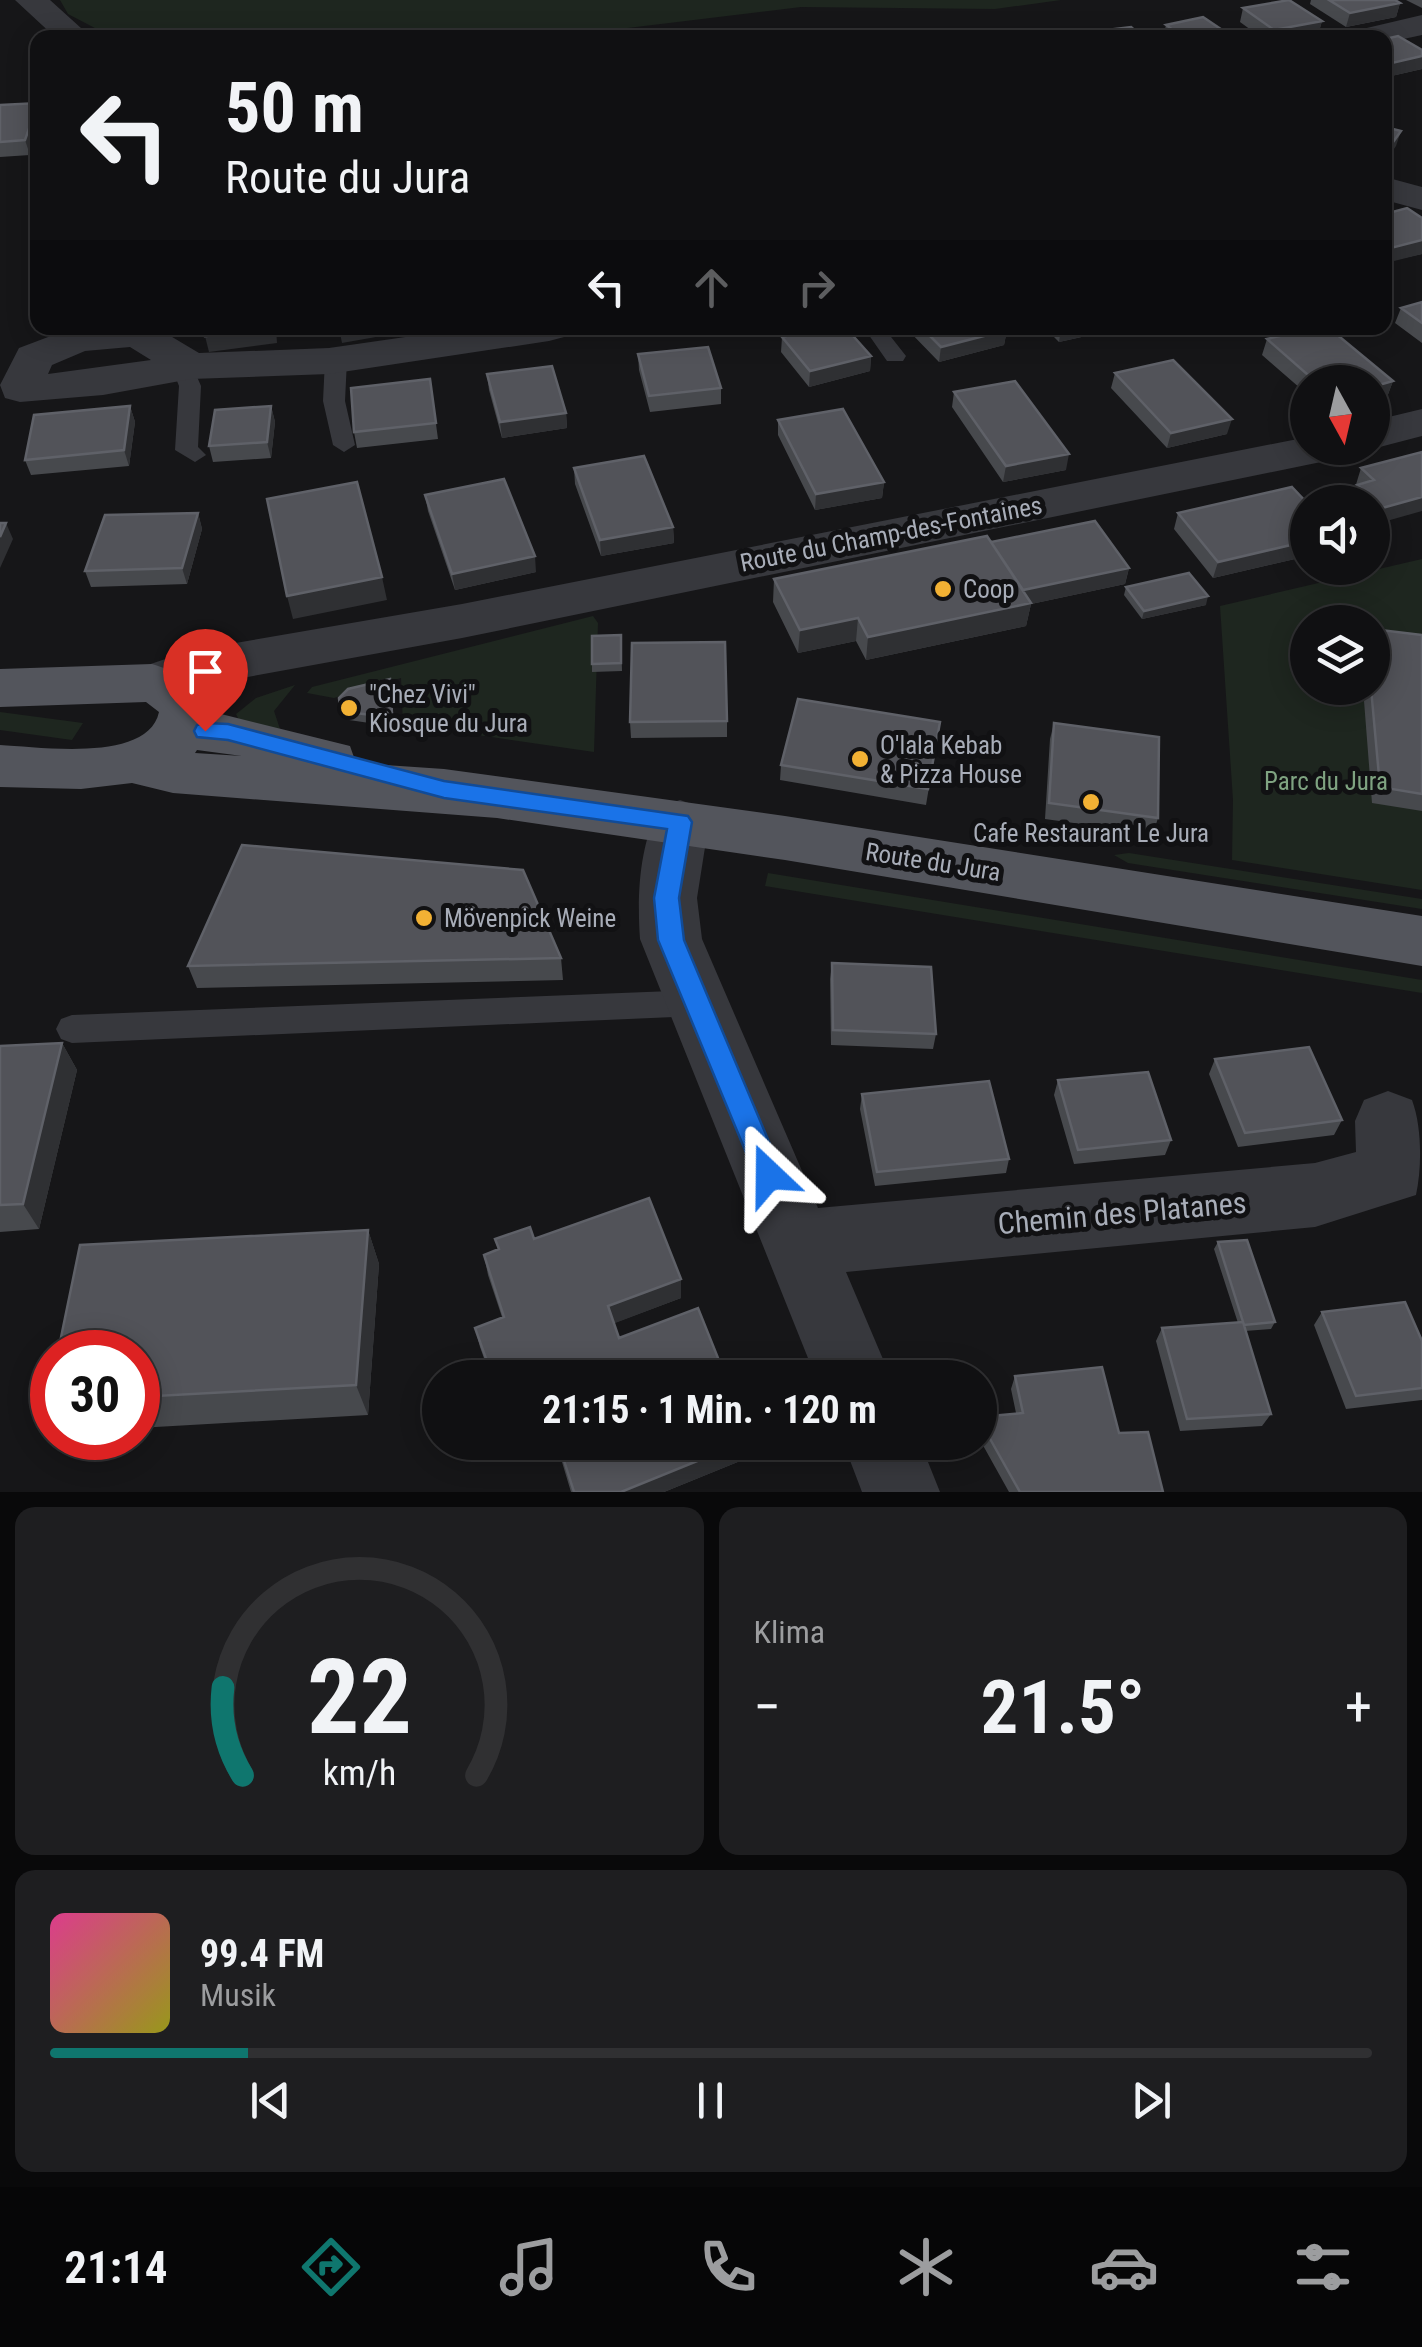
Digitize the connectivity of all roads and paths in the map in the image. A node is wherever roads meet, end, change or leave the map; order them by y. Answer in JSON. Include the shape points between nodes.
{"nodes":[{"id":1,"x":31,"y":0,"type":"edge"},
{"id":2,"x":1422,"y":25,"type":"edge"},
{"id":3,"x":67,"y":30,"type":"edge"},
{"id":4,"x":1392,"y":32,"type":"edge"},
{"id":5,"x":502,"y":335,"type":"edge"},
{"id":6,"x":880,"y":335,"type":"edge"},
{"id":7,"x":896,"y":356,"type":"dead end"},
{"id":8,"x":336,"y":360,"type":"junction"},
{"id":9,"x":187,"y":368,"type":"joint"},
{"id":10,"x":1422,"y":422,"type":"edge"},
{"id":11,"x":1390,"y":430,"type":"edge"},
{"id":12,"x":344,"y":446,"type":"dead end"},
{"id":13,"x":1290,"y":454,"type":"edge"},
{"id":14,"x":196,"y":455,"type":"dead end"},
{"id":15,"x":0,"y":688,"type":"edge"},
{"id":16,"x":174,"y":706,"type":"junction"},
{"id":17,"x":134,"y":764,"type":"junction"},
{"id":18,"x":0,"y":766,"type":"edge"},
{"id":19,"x":444,"y":790,"type":"junction"},
{"id":20,"x":680,"y":822,"type":"junction"},
{"id":21,"x":1422,"y":941,"type":"edge"},
{"id":22,"x":697,"y":1004,"type":"junction"},
{"id":23,"x":72,"y":1028,"type":"dead end"},
{"id":24,"x":1388,"y":1121,"type":"dead end"},
{"id":25,"x":798,"y":1243,"type":"junction"},
{"id":26,"x":847,"y":1360,"type":"edge"},
{"id":27,"x":889,"y":1460,"type":"edge"},
{"id":28,"x":902,"y":1492,"type":"edge"}],
"edges":[{"from":1,"to":3,"type":"street"},
{"from":2,"to":4,"type":"street"},
{"from":5,"to":8,"type":"street"},
{"from":6,"to":7,"type":"lane"},
{"from":8,"to":9,"type":"street"},
{"from":8,"to":12,"type":"lane","via":[[334,401]]},
{"from":9,"to":14,"type":"lane","via":[[186,450]]},
{"from":10,"to":11,"type":"street"},
{"from":13,"to":16,"type":"street","name":"Route du Champ-des-Fontaines","via":[[462,621]]},
{"from":15,"to":16,"type":"main road","name":"Route du Jura"},
{"from":16,"to":17,"type":"main road","via":[[158,754]]},
{"from":16,"to":19,"type":"main road","name":"Route du Jura","via":[[228,732]]},
{"from":17,"to":18,"type":"main road"},
{"from":17,"to":19,"type":"main road","name":"Route du Jura"},
{"from":19,"to":20,"type":"main road","name":"Route du Jura"},
{"from":20,"to":21,"type":"main road","name":"Route du Jura"},
{"from":20,"to":22,"type":"street","via":[[666,912]]},
{"from":22,"to":23,"type":"lane"},
{"from":22,"to":25,"type":"street"},
{"from":24,"to":25,"type":"street","name":"Chemin des Platanes","via":[[1392,1173],[1316,1195]]},
{"from":25,"to":26,"type":"street"},
{"from":27,"to":28,"type":"street"}]}
